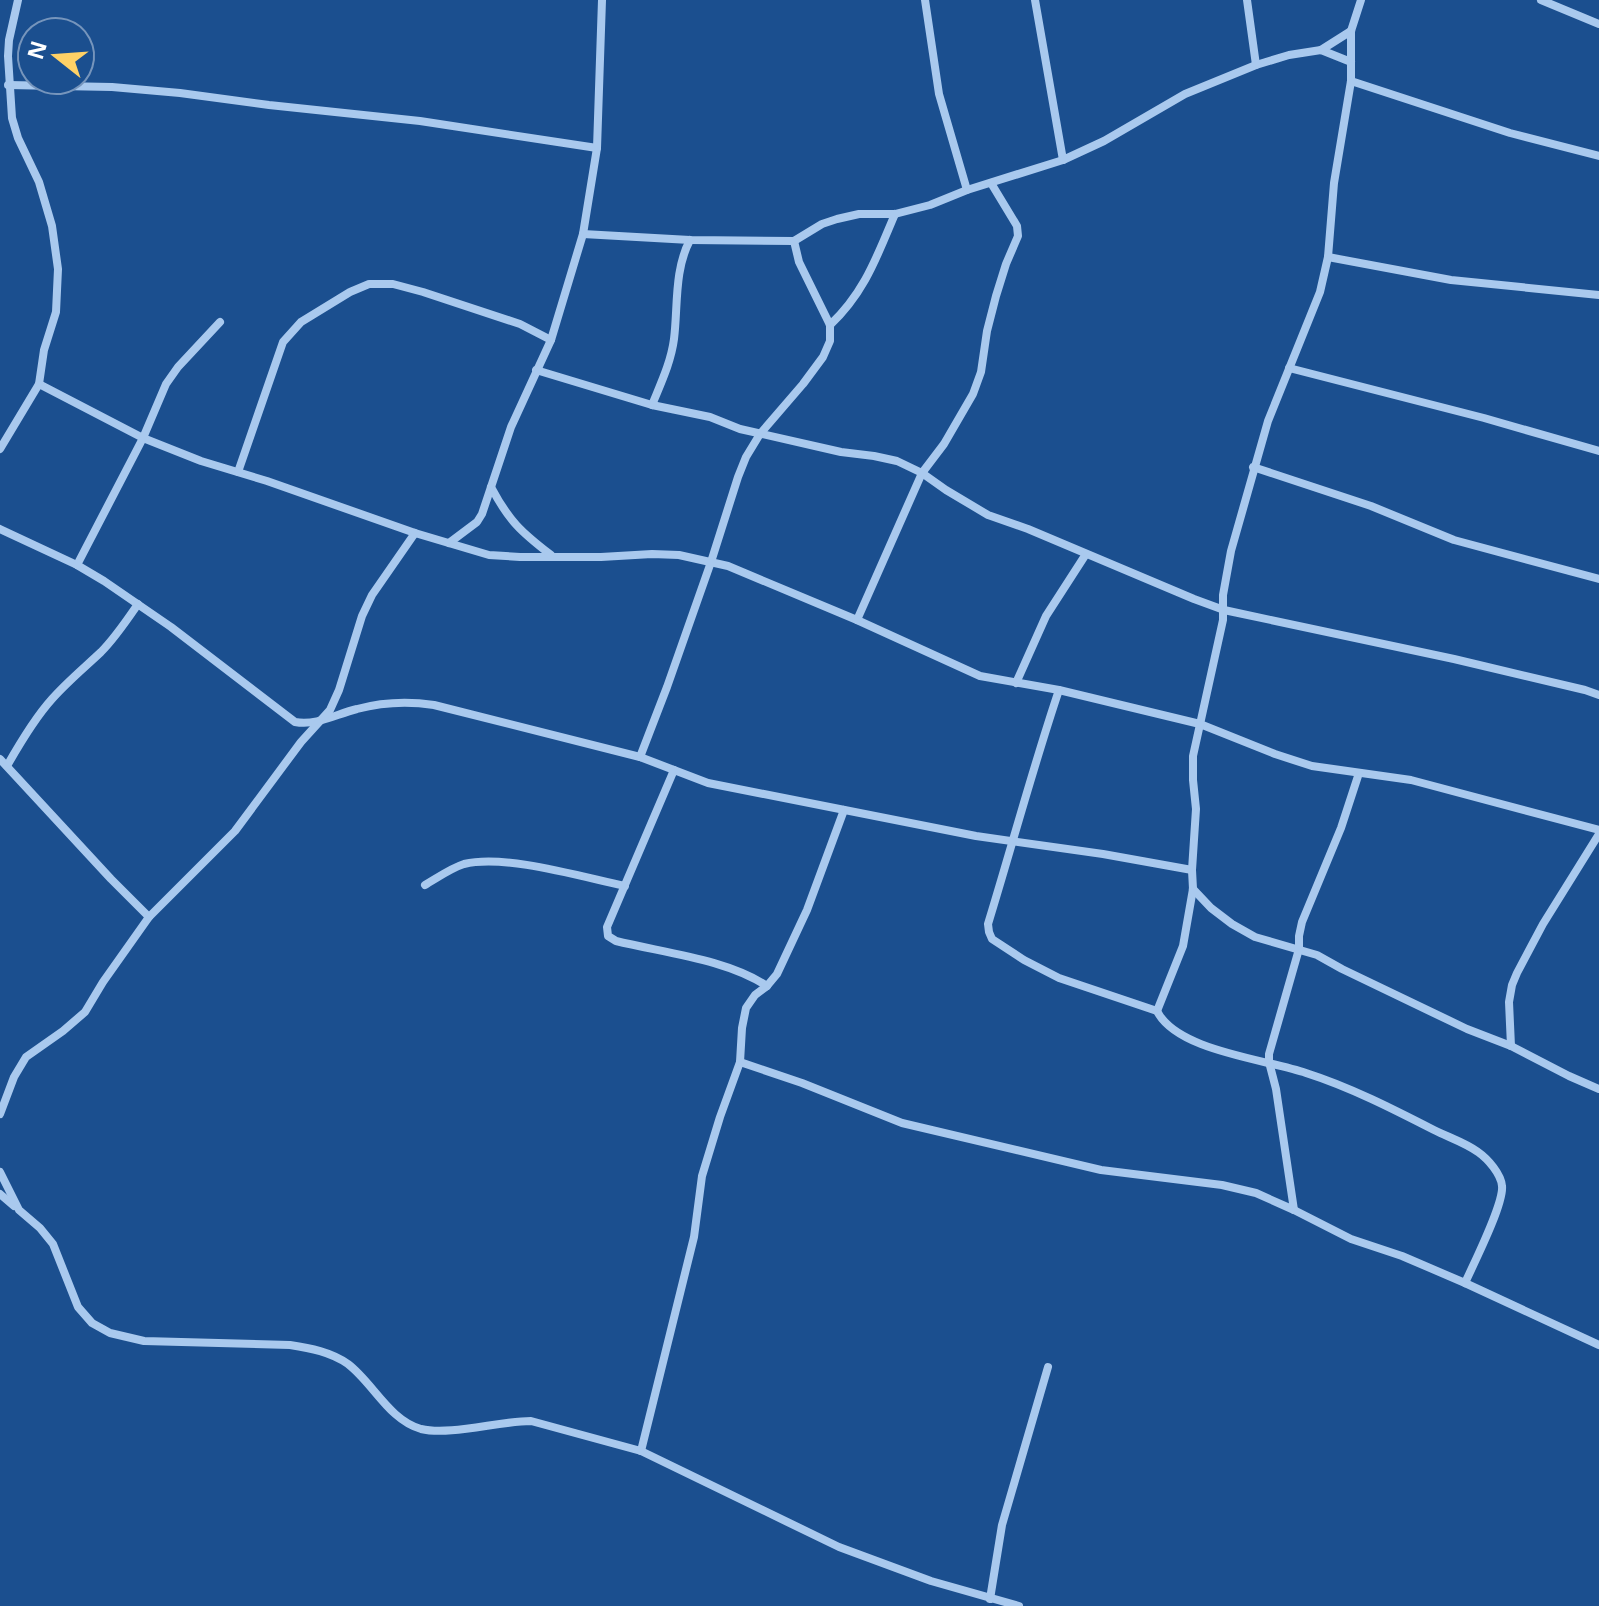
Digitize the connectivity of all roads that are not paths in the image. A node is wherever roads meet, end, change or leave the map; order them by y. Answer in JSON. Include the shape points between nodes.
{"nodes":[{"id":1,"x":18,"y":0,"type":"edge"},
{"id":2,"x":602,"y":0,"type":"edge"},
{"id":3,"x":925,"y":0,"type":"edge"},
{"id":4,"x":1035,"y":0,"type":"edge"},
{"id":5,"x":1247,"y":0,"type":"edge"},
{"id":6,"x":1361,"y":0,"type":"edge"},
{"id":7,"x":1541,"y":0,"type":"edge"},
{"id":8,"x":1599,"y":24,"type":"edge"},
{"id":9,"x":1351,"y":31,"type":"junction"},
{"id":10,"x":1321,"y":50,"type":"junction"},
{"id":11,"x":1351,"y":62,"type":"junction"},
{"id":12,"x":1256,"y":65,"type":"junction"},
{"id":13,"x":5,"y":79,"type":"edge"},
{"id":14,"x":1351,"y":81,"type":"junction"},
{"id":15,"x":597,"y":148,"type":"junction"},
{"id":16,"x":1599,"y":156,"type":"edge"},
{"id":17,"x":1063,"y":160,"type":"junction"},
{"id":18,"x":991,"y":183,"type":"junction"},
{"id":19,"x":967,"y":190,"type":"junction"},
{"id":20,"x":895,"y":214,"type":"junction"},
{"id":21,"x":583,"y":234,"type":"junction"},
{"id":22,"x":690,"y":240,"type":"junction"},
{"id":23,"x":794,"y":241,"type":"junction"},
{"id":24,"x":1328,"y":257,"type":"junction"},
{"id":25,"x":1599,"y":295,"type":"edge"},
{"id":26,"x":220,"y":322,"type":"dead end"},
{"id":27,"x":830,"y":325,"type":"junction"},
{"id":28,"x":551,"y":340,"type":"junction"},
{"id":29,"x":1289,"y":368,"type":"junction"},
{"id":30,"x":536,"y":370,"type":"junction"},
{"id":31,"x":39,"y":384,"type":"junction"},
{"id":32,"x":652,"y":405,"type":"junction"},
{"id":33,"x":760,"y":434,"type":"junction"},
{"id":34,"x":143,"y":438,"type":"junction"},
{"id":35,"x":0,"y":449,"type":"edge"},
{"id":36,"x":1599,"y":451,"type":"edge"},
{"id":37,"x":1253,"y":467,"type":"junction"},
{"id":38,"x":238,"y":472,"type":"junction"},
{"id":39,"x":922,"y":473,"type":"junction"},
{"id":40,"x":491,"y":487,"type":"junction"},
{"id":41,"x":0,"y":529,"type":"edge"},
{"id":42,"x":415,"y":533,"type":"junction"},
{"id":43,"x":449,"y":543,"type":"junction"},
{"id":44,"x":1086,"y":554,"type":"junction"},
{"id":45,"x":551,"y":556,"type":"junction"},
{"id":46,"x":711,"y":562,"type":"junction"},
{"id":47,"x":77,"y":565,"type":"junction"},
{"id":48,"x":1599,"y":579,"type":"edge"},
{"id":49,"x":138,"y":604,"type":"junction"},
{"id":50,"x":1224,"y":610,"type":"junction"},
{"id":51,"x":857,"y":620,"type":"junction"},
{"id":52,"x":1016,"y":683,"type":"junction"},
{"id":53,"x":1059,"y":690,"type":"junction"},
{"id":54,"x":1599,"y":695,"type":"edge"},
{"id":55,"x":317,"y":722,"type":"junction"},
{"id":56,"x":1200,"y":724,"type":"junction"},
{"id":57,"x":640,"y":757,"type":"junction"},
{"id":58,"x":3,"y":762,"type":"edge"},
{"id":59,"x":674,"y":770,"type":"junction"},
{"id":60,"x":1359,"y":773,"type":"junction"},
{"id":61,"x":844,"y":810,"type":"junction"},
{"id":62,"x":1599,"y":832,"type":"edge"},
{"id":63,"x":1014,"y":841,"type":"junction"},
{"id":64,"x":1192,"y":870,"type":"junction"},
{"id":65,"x":425,"y":885,"type":"dead end"},
{"id":66,"x":625,"y":886,"type":"junction"},
{"id":67,"x":1193,"y":889,"type":"junction"},
{"id":68,"x":149,"y":917,"type":"junction"},
{"id":69,"x":1299,"y":949,"type":"junction"},
{"id":70,"x":767,"y":986,"type":"junction"},
{"id":71,"x":1157,"y":1011,"type":"junction"},
{"id":72,"x":1511,"y":1046,"type":"junction"},
{"id":73,"x":740,"y":1062,"type":"junction"},
{"id":74,"x":1269,"y":1062,"type":"junction"},
{"id":75,"x":1599,"y":1089,"type":"edge"},
{"id":76,"x":0,"y":1114,"type":"edge"},
{"id":77,"x":0,"y":1172,"type":"edge"},
{"id":78,"x":0,"y":1194,"type":"edge"},
{"id":79,"x":19,"y":1210,"type":"junction"},
{"id":80,"x":1294,"y":1210,"type":"junction"},
{"id":81,"x":1465,"y":1283,"type":"junction"},
{"id":82,"x":1599,"y":1345,"type":"edge"},
{"id":83,"x":1048,"y":1367,"type":"dead end"},
{"id":84,"x":641,"y":1451,"type":"junction"},
{"id":85,"x":990,"y":1599,"type":"junction"},
{"id":86,"x":1019,"y":1606,"type":"edge"}],
"edges":[{"from":1,"to":13,"type":"street"},
{"from":2,"to":15,"type":"street"},
{"from":3,"to":19,"type":"street","via":[[939,94]]},
{"from":4,"to":17,"type":"street"},
{"from":5,"to":12,"type":"street"},
{"from":6,"to":9,"type":"street"},
{"from":7,"to":8,"type":"street"},
{"from":9,"to":10,"type":"street"},
{"from":9,"to":11,"type":"street"},
{"from":10,"to":11,"type":"street"},
{"from":10,"to":12,"type":"street"},
{"from":11,"to":14,"type":"street"},
{"from":12,"to":17,"type":"street","via":[[1185,94]]},
{"from":13,"to":15,"type":"street","via":[[180,93]]},
{"from":13,"to":31,"type":"street","via":[[18,138],[52,226],[58,269],[56,312]]},
{"from":14,"to":16,"type":"street"},
{"from":14,"to":24,"type":"street"},
{"from":15,"to":21,"type":"street"},
{"from":17,"to":18,"type":"street"},
{"from":18,"to":19,"type":"street"},
{"from":18,"to":39,"type":"street","via":[[1018,236],[996,296],[973,394]]},
{"from":19,"to":20,"type":"street"},
{"from":20,"to":23,"type":"street","via":[[837,219]]},
{"from":20,"to":27,"type":"street","via":[[860,291]]},
{"from":21,"to":22,"type":"street"},
{"from":21,"to":28,"type":"street"},
{"from":22,"to":23,"type":"street"},
{"from":22,"to":32,"type":"street","via":[[671,353]]},
{"from":23,"to":27,"type":"street"},
{"from":24,"to":25,"type":"street","via":[[1451,280]]},
{"from":24,"to":29,"type":"street","via":[[1320,292]]},
{"from":26,"to":34,"type":"street","via":[[166,384]]},
{"from":27,"to":33,"type":"street","via":[[823,357]]},
{"from":28,"to":30,"type":"street"},
{"from":28,"to":38,"type":"street","via":[[520,324],[393,284],[369,284],[350,292],[301,322],[283,342]]},
{"from":29,"to":36,"type":"street"},
{"from":29,"to":37,"type":"street"},
{"from":30,"to":32,"type":"street"},
{"from":30,"to":40,"type":"street"},
{"from":31,"to":34,"type":"street"},
{"from":31,"to":35,"type":"street"},
{"from":32,"to":33,"type":"street"},
{"from":33,"to":39,"type":"street","via":[[886,458]]},
{"from":33,"to":46,"type":"street","via":[[738,477]]},
{"from":34,"to":38,"type":"street"},
{"from":34,"to":47,"type":"street"},
{"from":37,"to":48,"type":"street","via":[[1454,540]]},
{"from":37,"to":50,"type":"street","via":[[1225,577]]},
{"from":38,"to":42,"type":"street"},
{"from":39,"to":44,"type":"street","via":[[988,515]]},
{"from":39,"to":51,"type":"street"},
{"from":40,"to":43,"type":"street","via":[[477,522]]},
{"from":40,"to":45,"type":"street","via":[[524,535]]},
{"from":41,"to":47,"type":"street"},
{"from":42,"to":43,"type":"street"},
{"from":42,"to":55,"type":"street","via":[[372,595],[335,701]]},
{"from":43,"to":45,"type":"street","via":[[489,555]]},
{"from":44,"to":50,"type":"street"},
{"from":44,"to":52,"type":"street","via":[[1046,616]]},
{"from":45,"to":46,"type":"street","via":[[679,555]]},
{"from":46,"to":51,"type":"street"},
{"from":46,"to":57,"type":"street"},
{"from":47,"to":49,"type":"street"},
{"from":49,"to":55,"type":"street","via":[[289,718]]},
{"from":49,"to":58,"type":"street"},
{"from":50,"to":54,"type":"street"},
{"from":50,"to":56,"type":"street"},
{"from":51,"to":52,"type":"street","via":[[980,676]]},
{"from":52,"to":53,"type":"street"},
{"from":53,"to":56,"type":"street"},
{"from":53,"to":63,"type":"street"},
{"from":55,"to":57,"type":"street","via":[[376,704],[414,702]]},
{"from":55,"to":68,"type":"street","via":[[235,831]]},
{"from":56,"to":60,"type":"street","via":[[1312,766]]},
{"from":56,"to":64,"type":"street","via":[[1193,756]]},
{"from":57,"to":59,"type":"street"},
{"from":58,"to":68,"type":"street"},
{"from":59,"to":61,"type":"street","via":[[708,783]]},
{"from":59,"to":66,"type":"street"},
{"from":60,"to":62,"type":"street","via":[[1411,780]]},
{"from":60,"to":69,"type":"street","via":[[1302,922]]},
{"from":61,"to":63,"type":"street"},
{"from":61,"to":70,"type":"street","via":[[807,910]]},
{"from":62,"to":72,"type":"street","via":[[1512,985]]},
{"from":63,"to":64,"type":"street"},
{"from":63,"to":71,"type":"street","via":[[988,924],[992,939],[1059,978]]},
{"from":64,"to":67,"type":"street"},
{"from":65,"to":66,"type":"street","via":[[460,865],[481,861]]},
{"from":66,"to":70,"type":"street","via":[[608,936],[728,967]]},
{"from":67,"to":69,"type":"street","via":[[1243,931]]},
{"from":67,"to":71,"type":"street","via":[[1183,946]]},
{"from":68,"to":76,"type":"street","via":[[85,1012],[26,1057]]},
{"from":69,"to":72,"type":"street"},
{"from":69,"to":74,"type":"street"},
{"from":70,"to":73,"type":"street","via":[[746,1008]]},
{"from":71,"to":74,"type":"street","via":[[1172,1030],[1192,1040]]},
{"from":72,"to":75,"type":"street"},
{"from":73,"to":80,"type":"street","via":[[902,1123],[1101,1170],[1239,1189]]},
{"from":73,"to":84,"type":"street","via":[[702,1176],[694,1237]]},
{"from":74,"to":80,"type":"street"},
{"from":74,"to":81,"type":"street","via":[[1404,1115],[1478,1152],[1496,1170],[1503,1184],[1501,1200]]},
{"from":77,"to":79,"type":"street"},
{"from":78,"to":79,"type":"street"},
{"from":79,"to":84,"type":"street","via":[[53,1244],[78,1307],[110,1333],[144,1341],[311,1348],[349,1365],[398,1417],[417,1428],[435,1432],[531,1421]]},
{"from":80,"to":81,"type":"street","via":[[1351,1239]]},
{"from":81,"to":82,"type":"street"},
{"from":83,"to":85,"type":"street","via":[[1002,1525]]},
{"from":84,"to":85,"type":"street","via":[[830,1543]]},
{"from":85,"to":86,"type":"street"}]}
